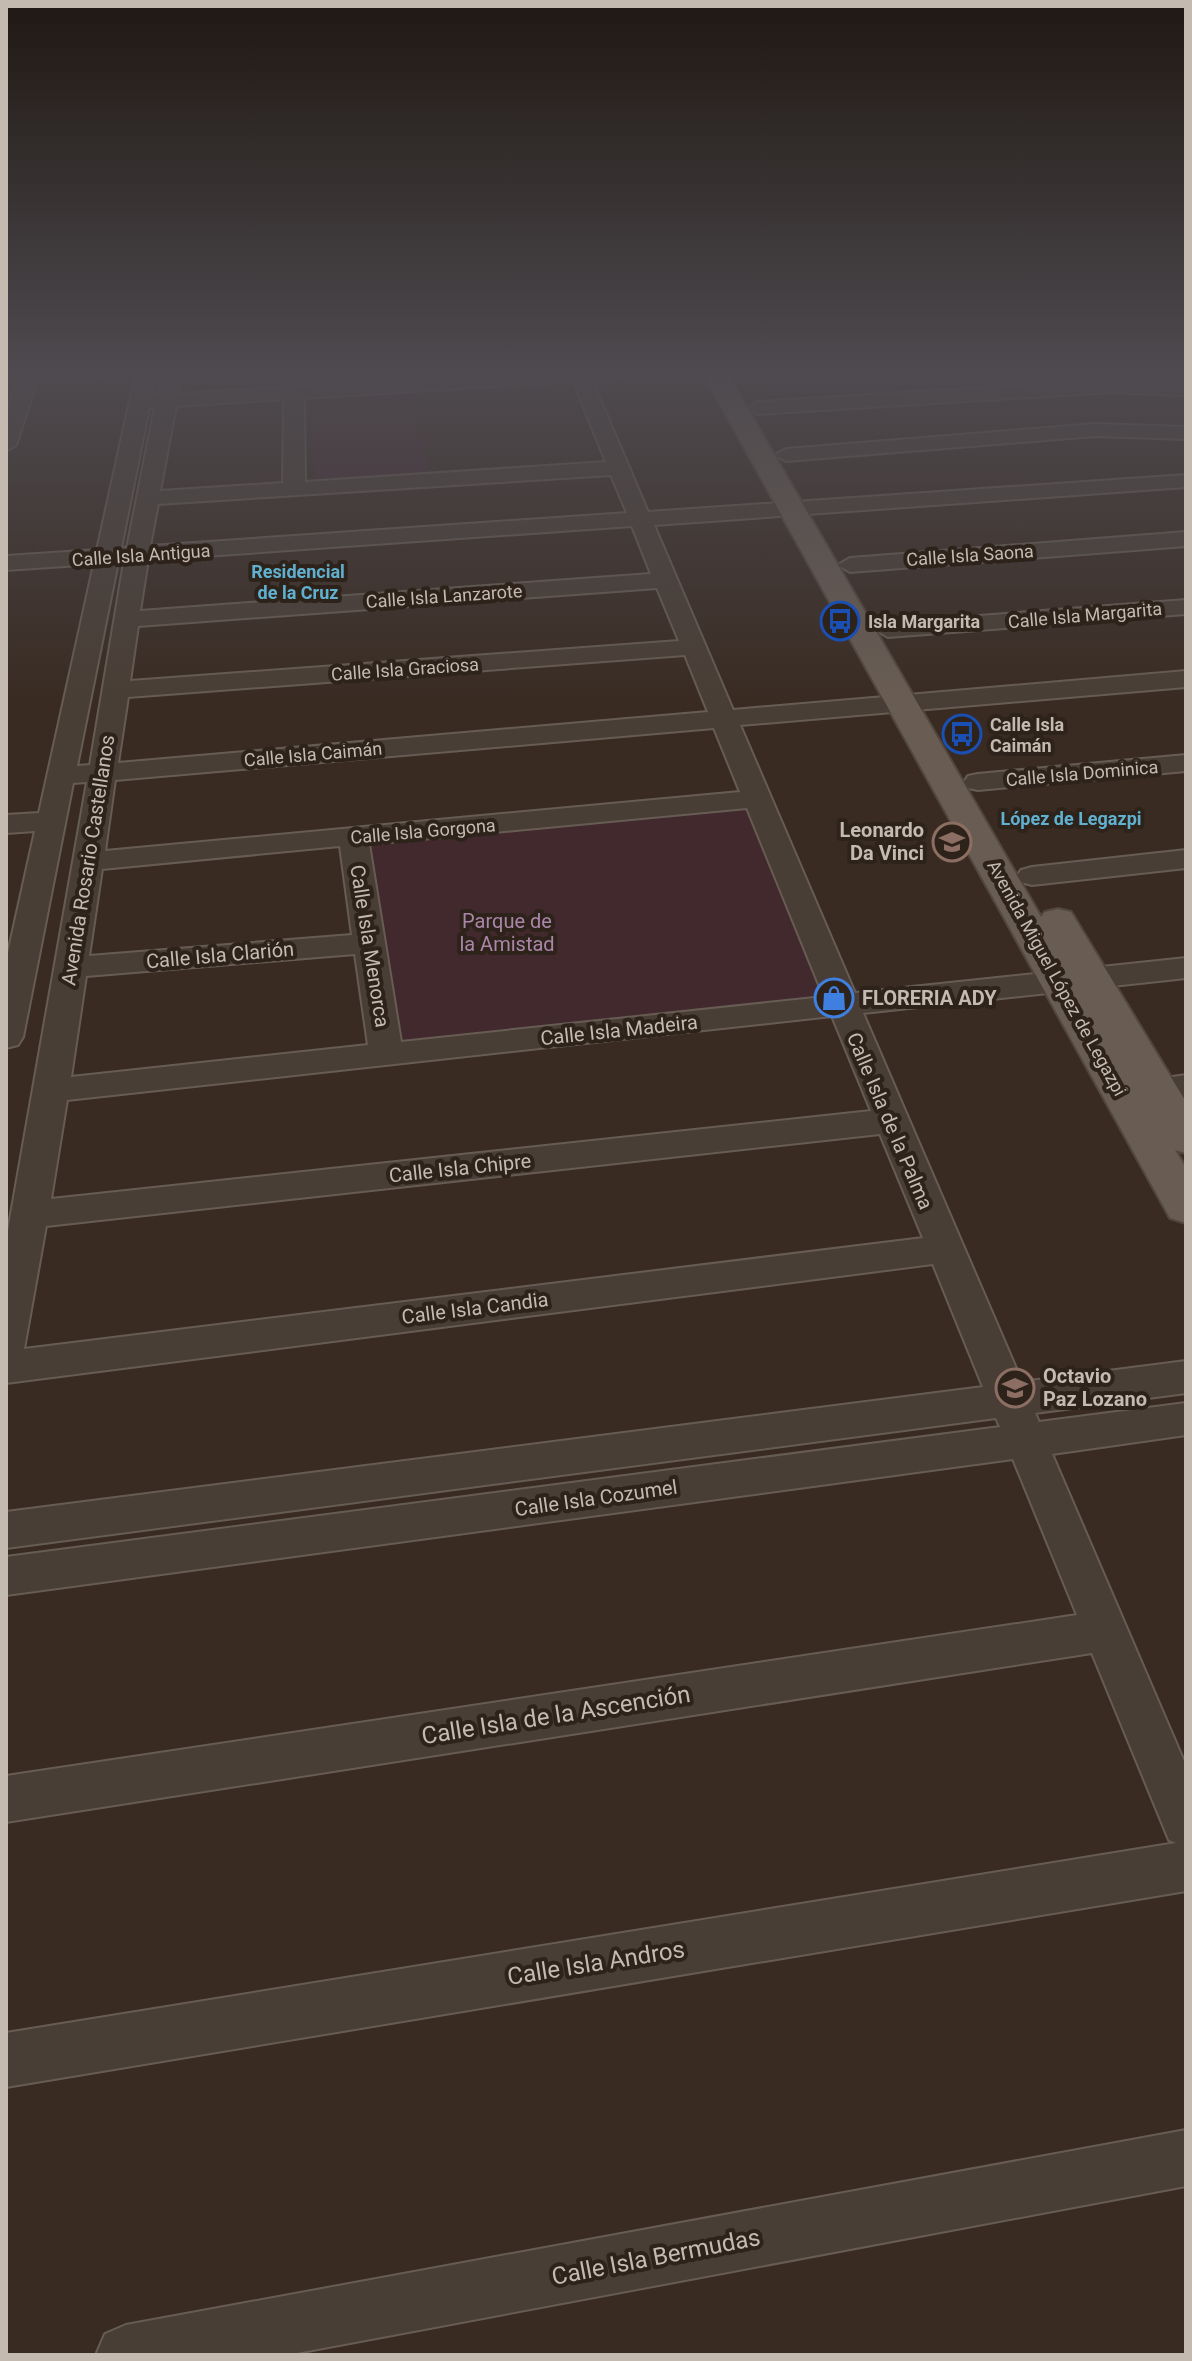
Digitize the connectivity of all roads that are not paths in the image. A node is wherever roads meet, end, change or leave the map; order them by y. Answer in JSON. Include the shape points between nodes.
{"nodes":[{"id":1,"x":131,"y":483,"type":"edge"},
{"id":2,"x":151,"y":483,"type":"edge"},
{"id":3,"x":294,"y":483,"type":"edge"},
{"id":4,"x":394,"y":483,"type":"edge"},
{"id":5,"x":624,"y":483,"type":"edge"},
{"id":6,"x":788,"y":483,"type":"edge"},
{"id":7,"x":796,"y":483,"type":"edge"},
{"id":8,"x":1155,"y":483,"type":"edge"},
{"id":9,"x":294,"y":490,"type":"junction"},
{"id":10,"x":149,"y":498,"type":"junction"},
{"id":11,"x":804,"y":508,"type":"junction"},
{"id":12,"x":640,"y":520,"type":"junction"},
{"id":13,"x":1186,"y":539,"type":"edge"},
{"id":14,"x":137,"y":556,"type":"junction"},
{"id":15,"x":108,"y":558,"type":"junction"},
{"id":16,"x":6,"y":563,"type":"edge"},
{"id":17,"x":850,"y":565,"type":"junction"},
{"id":18,"x":666,"y":580,"type":"junction"},
{"id":19,"x":1186,"y":607,"type":"edge"},
{"id":20,"x":127,"y":619,"type":"junction"},
{"id":21,"x":888,"y":630,"type":"junction"},
{"id":22,"x":694,"y":647,"type":"junction"},
{"id":23,"x":1186,"y":679,"type":"edge"},
{"id":24,"x":115,"y":690,"type":"junction"},
{"id":25,"x":916,"y":702,"type":"junction"},
{"id":26,"x":725,"y":719,"type":"junction"},
{"id":27,"x":1186,"y":763,"type":"edge"},
{"id":28,"x":102,"y":771,"type":"junction"},
{"id":29,"x":61,"y":776,"type":"junction"},
{"id":30,"x":978,"y":782,"type":"junction"},
{"id":31,"x":758,"y":799,"type":"junction"},
{"id":32,"x":51,"y":821,"type":"junction"},
{"id":33,"x":6,"y":824,"type":"edge"},
{"id":34,"x":353,"y":837,"type":"junction"},
{"id":35,"x":1186,"y":859,"type":"edge"},
{"id":36,"x":88,"y":861,"type":"junction"},
{"id":37,"x":1032,"y":876,"type":"junction"},
{"id":38,"x":369,"y":943,"type":"junction"},
{"id":39,"x":14,"y":964,"type":"edge"},
{"id":40,"x":71,"y":967,"type":"junction"},
{"id":41,"x":1186,"y":968,"type":"edge"},
{"id":42,"x":1076,"y":980,"type":"junction"},
{"id":43,"x":843,"y":1006,"type":"junction"},
{"id":44,"x":6,"y":1037,"type":"edge"},
{"id":45,"x":386,"y":1055,"type":"junction"},
{"id":46,"x":1172,"y":1087,"type":"edge"},
{"id":47,"x":52,"y":1090,"type":"junction"},
{"id":48,"x":890,"y":1121,"type":"junction"},
{"id":49,"x":1186,"y":1138,"type":"edge"},
{"id":50,"x":1186,"y":1207,"type":"edge"},
{"id":51,"x":29,"y":1215,"type":"junction"},
{"id":52,"x":945,"y":1249,"type":"junction"},
{"id":53,"x":6,"y":1346,"type":"edge"},
{"id":54,"x":6,"y":1367,"type":"edge"},
{"id":55,"x":1186,"y":1377,"type":"edge"},
{"id":56,"x":1008,"y":1400,"type":"junction"},
{"id":57,"x":1186,"y":1419,"type":"edge"},
{"id":58,"x":1025,"y":1441,"type":"junction"},
{"id":59,"x":6,"y":1530,"type":"edge"},
{"id":60,"x":6,"y":1576,"type":"edge"},
{"id":61,"x":1105,"y":1631,"type":"junction"},
{"id":62,"x":6,"y":1799,"type":"edge"},
{"id":63,"x":1186,"y":1823,"type":"edge"},
{"id":64,"x":1186,"y":1866,"type":"edge"},
{"id":65,"x":6,"y":2060,"type":"edge"},
{"id":66,"x":1186,"y":2158,"type":"edge"},
{"id":67,"x":126,"y":2355,"type":"edge"}],
"edges":[{"from":1,"to":15,"type":"street","name":"Avenida Rosario Castellanos"},
{"from":2,"to":10,"type":"street","name":"Avenida Rosario Castellanos"},
{"from":3,"to":9,"type":"street"},
{"from":4,"to":9,"type":"street"},
{"from":5,"to":12,"type":"street","name":"Calle Isla de la Palma"},
{"from":6,"to":11,"type":"main road","name":"Avenida Miguel López de Legazpi"},
{"from":7,"to":11,"type":"main road","name":"Avenida Miguel López de Legazpi"},
{"from":8,"to":11,"type":"street","name":"Calle Isla Antigua"},
{"from":9,"to":10,"type":"street"},
{"from":10,"to":14,"type":"street","name":"Avenida Rosario Castellanos"},
{"from":11,"to":12,"type":"street","name":"Calle Isla Antigua"},
{"from":11,"to":17,"type":"main road","name":"Avenida Miguel López de Legazpi"},
{"from":11,"to":25,"type":"main road","name":"Avenida Miguel López de Legazpi"},
{"from":12,"to":14,"type":"street","name":"Calle Isla Antigua"},
{"from":12,"to":18,"type":"street","name":"Calle Isla de la Palma"},
{"from":13,"to":17,"type":"street","name":"Calle Isla Saona"},
{"from":14,"to":15,"type":"street","name":"Calle Isla Antigua"},
{"from":14,"to":20,"type":"street","name":"Avenida Rosario Castellanos"},
{"from":15,"to":16,"type":"street","name":"Calle Isla Antigua"},
{"from":15,"to":29,"type":"street","name":"Avenida Rosario Castellanos"},
{"from":17,"to":21,"type":"main road","name":"Avenida Miguel López de Legazpi"},
{"from":18,"to":20,"type":"street","name":"Calle Isla Lanzarote"},
{"from":18,"to":22,"type":"street","name":"Calle Isla de la Palma"},
{"from":19,"to":21,"type":"street","name":"Calle Isla Margarita"},
{"from":20,"to":24,"type":"street","name":"Avenida Rosario Castellanos"},
{"from":21,"to":25,"type":"main road","name":"Avenida Miguel López de Legazpi"},
{"from":22,"to":24,"type":"street","name":"Calle Isla Graciosa"},
{"from":22,"to":26,"type":"street","name":"Calle Isla de la Palma"},
{"from":23,"to":25,"type":"street","name":"Calle Isla Caimán"},
{"from":24,"to":28,"type":"street","name":"Avenida Rosario Castellanos"},
{"from":25,"to":26,"type":"street","name":"Calle Isla Caimán"},
{"from":25,"to":30,"type":"main road","name":"Avenida Miguel López de Legazpi"},
{"from":25,"to":42,"type":"main road","name":"Avenida Miguel López de Legazpi"},
{"from":26,"to":28,"type":"street","name":"Calle Isla Caimán"},
{"from":26,"to":31,"type":"street","name":"Calle Isla de la Palma"},
{"from":27,"to":30,"type":"street","name":"Calle Isla Dominica"},
{"from":28,"to":29,"type":"street","name":"Calle Isla Caimán"},
{"from":28,"to":36,"type":"street","name":"Avenida Rosario Castellanos"},
{"from":29,"to":32,"type":"street","name":"Avenida Rosario Castellanos"},
{"from":30,"to":37,"type":"main road","name":"Avenida Miguel López de Legazpi"},
{"from":31,"to":34,"type":"street","name":"Calle Isla Gorgona"},
{"from":31,"to":43,"type":"street","name":"Calle Isla de la Palma"},
{"from":32,"to":33,"type":"street"},
{"from":32,"to":39,"type":"street","name":"Avenida Rosario Castellanos"},
{"from":34,"to":36,"type":"street","name":"Calle Isla Gorgona"},
{"from":34,"to":38,"type":"street","name":"Calle Isla Menorca"},
{"from":35,"to":37,"type":"street"},
{"from":36,"to":40,"type":"street","name":"Avenida Rosario Castellanos"},
{"from":37,"to":42,"type":"main road","name":"Avenida Miguel López de Legazpi"},
{"from":38,"to":40,"type":"street","name":"Calle Isla Clarión"},
{"from":38,"to":45,"type":"street","name":"Calle Isla Menorca"},
{"from":39,"to":44,"type":"street","name":"Avenida Rosario Castellanos"},
{"from":40,"to":47,"type":"street","name":"Avenida Rosario Castellanos"},
{"from":41,"to":42,"type":"street","name":"Calle Isla Madeira"},
{"from":42,"to":43,"type":"street","name":"Calle Isla Madeira"},
{"from":42,"to":46,"type":"main road","name":"Avenida Miguel López de Legazpi"},
{"from":42,"to":50,"type":"main road","name":"Avenida Miguel López de Legazpi"},
{"from":43,"to":45,"type":"street","name":"Calle Isla Madeira"},
{"from":43,"to":48,"type":"street","name":"Calle Isla de la Palma"},
{"from":45,"to":47,"type":"street","name":"Calle Isla Madeira"},
{"from":46,"to":49,"type":"main road","name":"Avenida Miguel López de Legazpi"},
{"from":47,"to":51,"type":"street","name":"Avenida Rosario Castellanos"},
{"from":48,"to":51,"type":"street","name":"Calle Isla Chipre"},
{"from":48,"to":52,"type":"street","name":"Calle Isla de la Palma"},
{"from":51,"to":53,"type":"street","name":"Avenida Rosario Castellanos"},
{"from":52,"to":54,"type":"street","name":"Calle Isla Candia"},
{"from":52,"to":56,"type":"street","name":"Calle Isla de la Palma"},
{"from":55,"to":56,"type":"street"},
{"from":56,"to":58,"type":"street","name":"Calle Isla de la Palma"},
{"from":56,"to":59,"type":"street"},
{"from":57,"to":58,"type":"street","name":"Calle Isla Cozumel"},
{"from":58,"to":60,"type":"street","name":"Calle Isla Cozumel"},
{"from":58,"to":61,"type":"street","name":"Calle Isla de la Palma"},
{"from":61,"to":62,"type":"street","name":"Calle Isla de la Ascención"},
{"from":61,"to":63,"type":"street","name":"Calle Isla de la Palma"},
{"from":64,"to":65,"type":"street","name":"Calle Isla Andros"},
{"from":66,"to":67,"type":"street","name":"Calle Isla Bermudas"}]}
